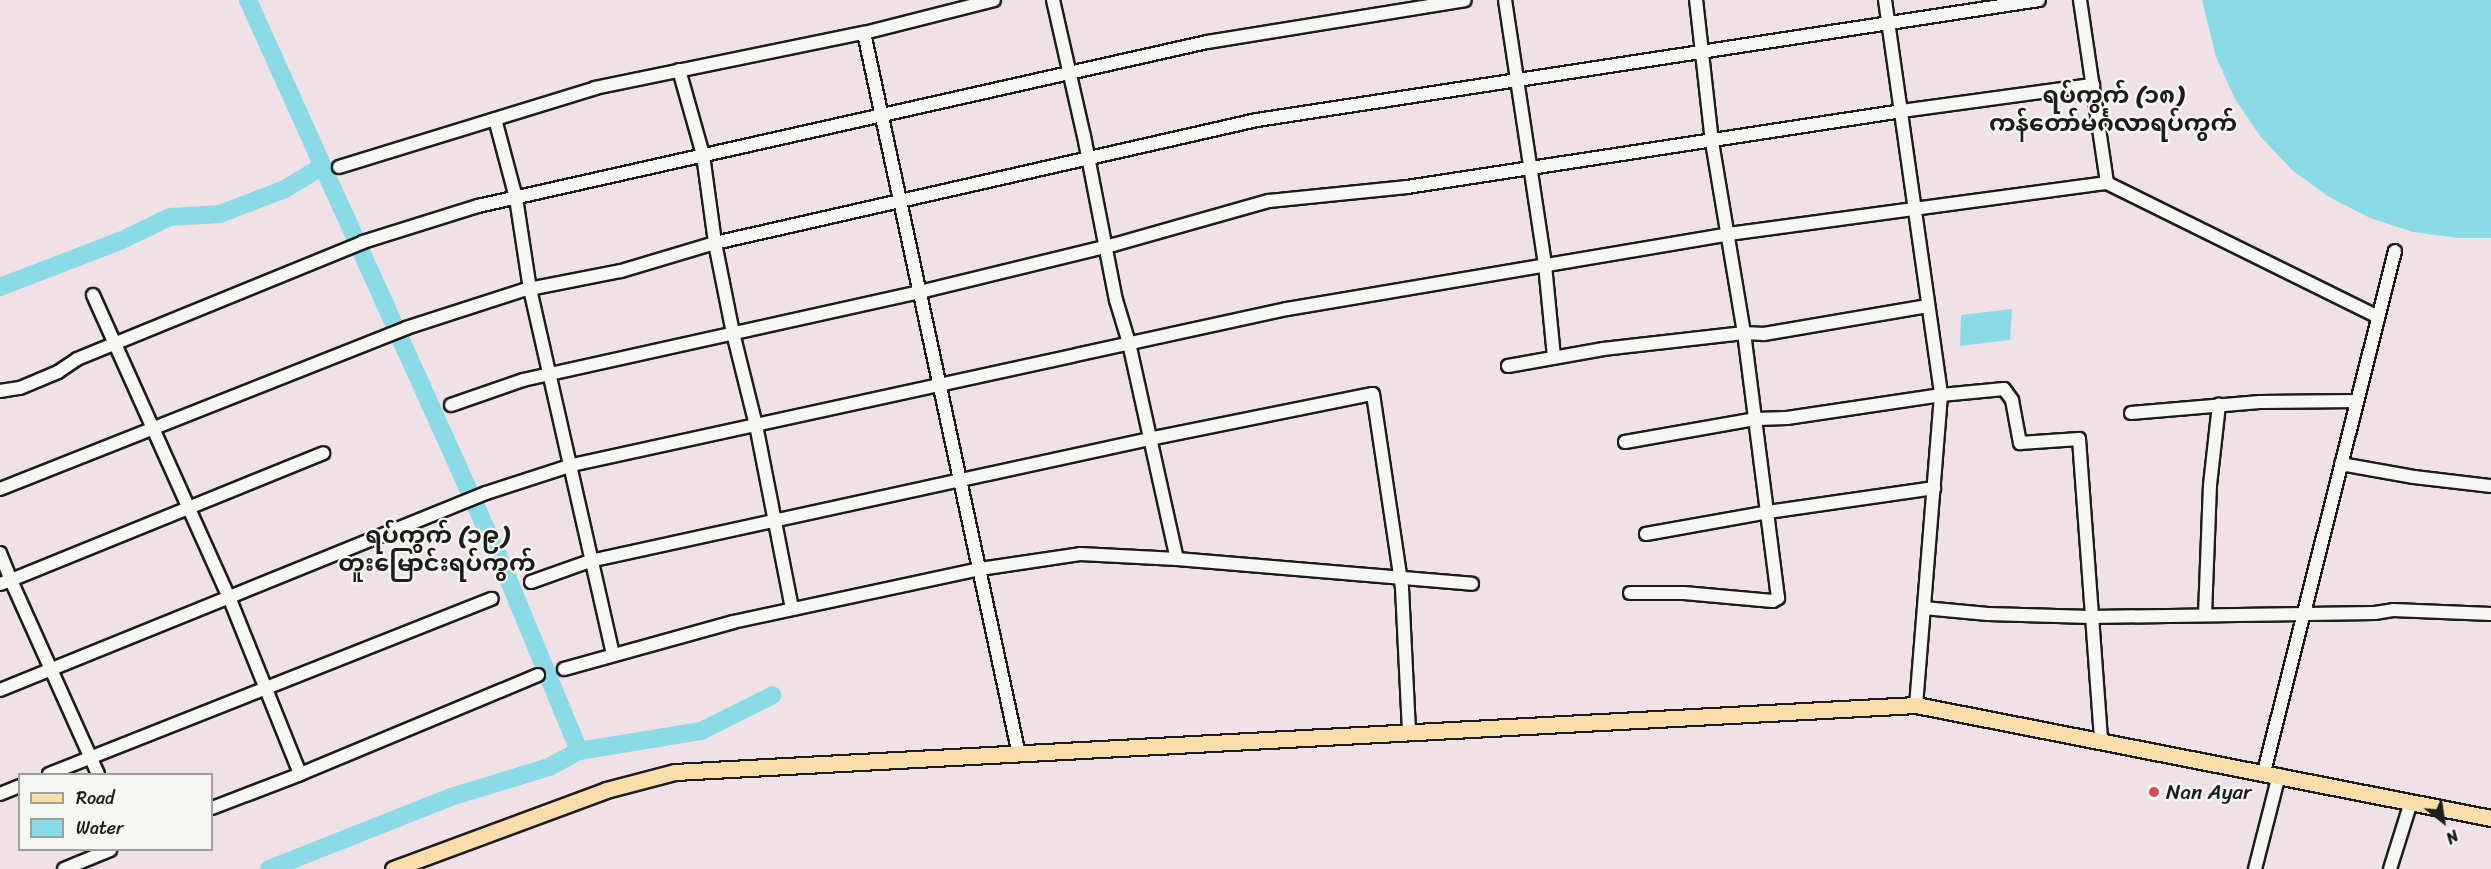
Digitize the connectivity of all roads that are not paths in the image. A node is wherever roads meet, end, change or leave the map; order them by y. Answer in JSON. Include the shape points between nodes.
{"nodes":[{"id":1,"x":994,"y":0,"type":"edge"},
{"id":2,"x":1053,"y":0,"type":"edge"},
{"id":3,"x":1465,"y":0,"type":"edge"},
{"id":4,"x":1505,"y":0,"type":"edge"},
{"id":5,"x":1696,"y":0,"type":"edge"},
{"id":6,"x":1885,"y":0,"type":"edge"},
{"id":7,"x":2039,"y":0,"type":"edge"},
{"id":8,"x":2080,"y":0,"type":"edge"},
{"id":9,"x":1888,"y":24,"type":"junction"},
{"id":10,"x":864,"y":33,"type":"junction"},
{"id":11,"x":1702,"y":52,"type":"junction"},
{"id":12,"x":679,"y":70,"type":"junction"},
{"id":13,"x":1070,"y":73,"type":"junction"},
{"id":14,"x":1517,"y":80,"type":"junction"},
{"id":15,"x":2093,"y":85,"type":"junction"},
{"id":16,"x":1902,"y":111,"type":"junction"},
{"id":17,"x":882,"y":115,"type":"junction"},
{"id":18,"x":495,"y":118,"type":"junction"},
{"id":19,"x":1712,"y":142,"type":"junction"},
{"id":20,"x":703,"y":155,"type":"junction"},
{"id":21,"x":1089,"y":159,"type":"junction"},
{"id":22,"x":339,"y":167,"type":"dead end"},
{"id":23,"x":1531,"y":168,"type":"junction"},
{"id":24,"x":2108,"y":183,"type":"junction"},
{"id":25,"x":516,"y":198,"type":"junction"},
{"id":26,"x":902,"y":203,"type":"junction"},
{"id":27,"x":1915,"y":208,"type":"junction"},
{"id":28,"x":1729,"y":234,"type":"junction"},
{"id":29,"x":715,"y":243,"type":"junction"},
{"id":30,"x":1106,"y":247,"type":"junction"},
{"id":31,"x":2395,"y":251,"type":"dead end"},
{"id":32,"x":1545,"y":265,"type":"junction"},
{"id":33,"x":530,"y":289,"type":"junction"},
{"id":34,"x":920,"y":292,"type":"junction"},
{"id":35,"x":93,"y":295,"type":"dead end"},
{"id":36,"x":1929,"y":306,"type":"junction"},
{"id":37,"x":2378,"y":317,"type":"junction"},
{"id":38,"x":733,"y":333,"type":"junction"},
{"id":39,"x":1744,"y":333,"type":"junction"},
{"id":40,"x":1129,"y":343,"type":"junction"},
{"id":41,"x":115,"y":345,"type":"junction"},
{"id":42,"x":1554,"y":357,"type":"junction"},
{"id":43,"x":1508,"y":366,"type":"dead end"},
{"id":44,"x":549,"y":374,"type":"junction"},
{"id":45,"x":941,"y":385,"type":"junction"},
{"id":46,"x":0,"y":391,"type":"edge"},
{"id":47,"x":1941,"y":395,"type":"junction"},
{"id":48,"x":2357,"y":401,"type":"junction"},
{"id":49,"x":451,"y":405,"type":"dead end"},
{"id":50,"x":2219,"y":405,"type":"junction"},
{"id":51,"x":2131,"y":412,"type":"dead end"},
{"id":52,"x":1756,"y":419,"type":"junction"},
{"id":53,"x":756,"y":425,"type":"junction"},
{"id":54,"x":151,"y":428,"type":"junction"},
{"id":55,"x":1149,"y":439,"type":"junction"},
{"id":56,"x":1625,"y":442,"type":"dead end"},
{"id":57,"x":323,"y":453,"type":"dead end"},
{"id":58,"x":2341,"y":464,"type":"junction"},
{"id":59,"x":572,"y":465,"type":"junction"},
{"id":60,"x":961,"y":481,"type":"junction"},
{"id":61,"x":2491,"y":486,"type":"edge"},
{"id":62,"x":1934,"y":488,"type":"junction"},
{"id":63,"x":0,"y":489,"type":"edge"},
{"id":64,"x":188,"y":508,"type":"junction"},
{"id":65,"x":1768,"y":512,"type":"junction"},
{"id":66,"x":775,"y":523,"type":"junction"},
{"id":67,"x":1646,"y":534,"type":"dead end"},
{"id":68,"x":0,"y":553,"type":"edge"},
{"id":69,"x":1177,"y":559,"type":"junction"},
{"id":70,"x":590,"y":561,"type":"junction"},
{"id":71,"x":980,"y":569,"type":"junction"},
{"id":72,"x":1399,"y":578,"type":"junction"},
{"id":73,"x":5,"y":582,"type":"edge"},
{"id":74,"x":531,"y":582,"type":"dead end"},
{"id":75,"x":1472,"y":584,"type":"dead end"},
{"id":76,"x":1630,"y":593,"type":"dead end"},
{"id":77,"x":229,"y":597,"type":"junction"},
{"id":78,"x":492,"y":599,"type":"dead end"},
{"id":79,"x":1924,"y":608,"type":"junction"},
{"id":80,"x":792,"y":609,"type":"junction"},
{"id":81,"x":2304,"y":613,"type":"junction"},
{"id":82,"x":2491,"y":614,"type":"edge"},
{"id":83,"x":2205,"y":615,"type":"junction"},
{"id":84,"x":2091,"y":617,"type":"junction"},
{"id":85,"x":613,"y":654,"type":"junction"},
{"id":86,"x":52,"y":669,"type":"junction"},
{"id":87,"x":564,"y":669,"type":"dead end"},
{"id":88,"x":538,"y":675,"type":"dead end"},
{"id":89,"x":266,"y":689,"type":"junction"},
{"id":90,"x":0,"y":690,"type":"edge"},
{"id":91,"x":1916,"y":705,"type":"junction"},
{"id":92,"x":1409,"y":732,"type":"junction"},
{"id":93,"x":2101,"y":740,"type":"junction"},
{"id":94,"x":1019,"y":755,"type":"junction"},
{"id":95,"x":91,"y":759,"type":"junction"},
{"id":96,"x":52,"y":773,"type":"edge"},
{"id":97,"x":98,"y":773,"type":"edge"},
{"id":98,"x":2271,"y":773,"type":"junction"},
{"id":99,"x":300,"y":774,"type":"junction"},
{"id":100,"x":18,"y":787,"type":"edge"},
{"id":101,"x":0,"y":794,"type":"edge"},
{"id":102,"x":2411,"y":802,"type":"junction"},
{"id":103,"x":213,"y":808,"type":"edge"},
{"id":104,"x":2491,"y":818,"type":"edge"},
{"id":105,"x":105,"y":851,"type":"edge"},
{"id":106,"x":64,"y":869,"type":"edge"},
{"id":107,"x":393,"y":869,"type":"edge"},
{"id":108,"x":2255,"y":869,"type":"edge"},
{"id":109,"x":2390,"y":869,"type":"edge"}],
"edges":[{"from":1,"to":10,"type":"street"},
{"from":2,"to":13,"type":"street"},
{"from":3,"to":13,"type":"street","via":[[1207,42]]},
{"from":4,"to":14,"type":"street"},
{"from":5,"to":11,"type":"street"},
{"from":6,"to":9,"type":"street"},
{"from":7,"to":9,"type":"street"},
{"from":8,"to":15,"type":"street"},
{"from":9,"to":11,"type":"street"},
{"from":9,"to":16,"type":"street"},
{"from":10,"to":12,"type":"street"},
{"from":10,"to":17,"type":"street"},
{"from":11,"to":14,"type":"street"},
{"from":11,"to":19,"type":"street"},
{"from":12,"to":18,"type":"street","via":[[595,87]]},
{"from":12,"to":20,"type":"street"},
{"from":13,"to":17,"type":"street"},
{"from":13,"to":21,"type":"street"},
{"from":14,"to":21,"type":"street","via":[[1257,120]]},
{"from":14,"to":23,"type":"street"},
{"from":15,"to":16,"type":"street"},
{"from":15,"to":24,"type":"street"},
{"from":16,"to":19,"type":"street"},
{"from":16,"to":27,"type":"street"},
{"from":17,"to":20,"type":"street"},
{"from":17,"to":26,"type":"street"},
{"from":18,"to":22,"type":"street"},
{"from":18,"to":25,"type":"street"},
{"from":19,"to":23,"type":"street"},
{"from":19,"to":28,"type":"street"},
{"from":20,"to":25,"type":"street"},
{"from":20,"to":29,"type":"street"},
{"from":21,"to":26,"type":"street"},
{"from":21,"to":30,"type":"street"},
{"from":23,"to":30,"type":"street","via":[[1407,187],[1269,201]]},
{"from":23,"to":32,"type":"street"},
{"from":24,"to":27,"type":"street"},
{"from":24,"to":37,"type":"street"},
{"from":25,"to":33,"type":"street"},
{"from":25,"to":41,"type":"street","via":[[363,242]]},
{"from":26,"to":29,"type":"street"},
{"from":26,"to":34,"type":"street"},
{"from":27,"to":28,"type":"street"},
{"from":27,"to":36,"type":"street"},
{"from":28,"to":32,"type":"street"},
{"from":28,"to":39,"type":"street"},
{"from":29,"to":33,"type":"street","via":[[621,271]]},
{"from":29,"to":38,"type":"street"},
{"from":30,"to":34,"type":"street"},
{"from":30,"to":40,"type":"street"},
{"from":31,"to":37,"type":"street"},
{"from":32,"to":40,"type":"street","via":[[1287,309]]},
{"from":32,"to":42,"type":"street"},
{"from":33,"to":44,"type":"street"},
{"from":33,"to":54,"type":"street","via":[[406,328]]},
{"from":34,"to":38,"type":"street"},
{"from":34,"to":45,"type":"street"},
{"from":35,"to":41,"type":"street"},
{"from":36,"to":39,"type":"street","via":[[1764,334]]},
{"from":36,"to":47,"type":"street"},
{"from":37,"to":48,"type":"street"},
{"from":38,"to":44,"type":"street"},
{"from":38,"to":53,"type":"street"},
{"from":39,"to":42,"type":"street"},
{"from":39,"to":52,"type":"street"},
{"from":40,"to":45,"type":"street"},
{"from":40,"to":55,"type":"street"},
{"from":41,"to":46,"type":"street","via":[[20,388]]},
{"from":41,"to":54,"type":"street"},
{"from":42,"to":43,"type":"street"},
{"from":44,"to":49,"type":"street"},
{"from":44,"to":59,"type":"street"},
{"from":45,"to":53,"type":"street"},
{"from":45,"to":60,"type":"street"},
{"from":47,"to":52,"type":"street"},
{"from":47,"to":62,"type":"street"},
{"from":47,"to":84,"type":"street","via":[[2004,389],[2012,400],[2020,443],[2079,440]]},
{"from":48,"to":50,"type":"street"},
{"from":48,"to":58,"type":"street"},
{"from":50,"to":51,"type":"street"},
{"from":50,"to":83,"type":"street","via":[[2210,485]]},
{"from":52,"to":56,"type":"street"},
{"from":52,"to":65,"type":"street"},
{"from":53,"to":59,"type":"street"},
{"from":53,"to":66,"type":"street"},
{"from":54,"to":63,"type":"street"},
{"from":54,"to":64,"type":"street"},
{"from":55,"to":60,"type":"street"},
{"from":55,"to":69,"type":"street"},
{"from":55,"to":72,"type":"street","via":[[1373,394]]},
{"from":57,"to":64,"type":"street"},
{"from":58,"to":61,"type":"street"},
{"from":58,"to":81,"type":"street"},
{"from":59,"to":70,"type":"street"},
{"from":59,"to":77,"type":"street","via":[[486,493]]},
{"from":60,"to":66,"type":"street"},
{"from":60,"to":71,"type":"street"},
{"from":62,"to":65,"type":"street"},
{"from":62,"to":79,"type":"street"},
{"from":64,"to":73,"type":"street"},
{"from":64,"to":77,"type":"street"},
{"from":65,"to":67,"type":"street"},
{"from":65,"to":76,"type":"street","via":[[1777,600]]},
{"from":66,"to":70,"type":"street"},
{"from":66,"to":80,"type":"street"},
{"from":68,"to":73,"type":"street"},
{"from":69,"to":71,"type":"street","via":[[1080,554]]},
{"from":69,"to":72,"type":"street"},
{"from":70,"to":74,"type":"street"},
{"from":70,"to":85,"type":"street"},
{"from":71,"to":80,"type":"street"},
{"from":71,"to":94,"type":"street"},
{"from":72,"to":75,"type":"street"},
{"from":72,"to":92,"type":"street"},
{"from":73,"to":86,"type":"street"},
{"from":77,"to":86,"type":"street"},
{"from":77,"to":89,"type":"street"},
{"from":78,"to":89,"type":"street"},
{"from":79,"to":84,"type":"street"},
{"from":79,"to":91,"type":"street"},
{"from":80,"to":85,"type":"street"},
{"from":81,"to":82,"type":"street","via":[[2393,610]]},
{"from":81,"to":83,"type":"street"},
{"from":81,"to":98,"type":"street"},
{"from":83,"to":84,"type":"street"},
{"from":84,"to":93,"type":"street"},
{"from":85,"to":87,"type":"street"},
{"from":86,"to":90,"type":"street"},
{"from":86,"to":95,"type":"street"},
{"from":88,"to":99,"type":"street"},
{"from":89,"to":95,"type":"street"},
{"from":89,"to":99,"type":"street"},
{"from":91,"to":92,"type":"main road"},
{"from":91,"to":93,"type":"main road"},
{"from":92,"to":94,"type":"main road"},
{"from":93,"to":98,"type":"main road"},
{"from":94,"to":107,"type":"main road","via":[[675,772],[606,790]]},
{"from":95,"to":96,"type":"street"},
{"from":95,"to":97,"type":"street"},
{"from":98,"to":102,"type":"main road"},
{"from":98,"to":108,"type":"street"},
{"from":99,"to":103,"type":"street"},
{"from":100,"to":101,"type":"street"},
{"from":102,"to":104,"type":"main road"},
{"from":102,"to":109,"type":"street"},
{"from":105,"to":106,"type":"street"}]}
